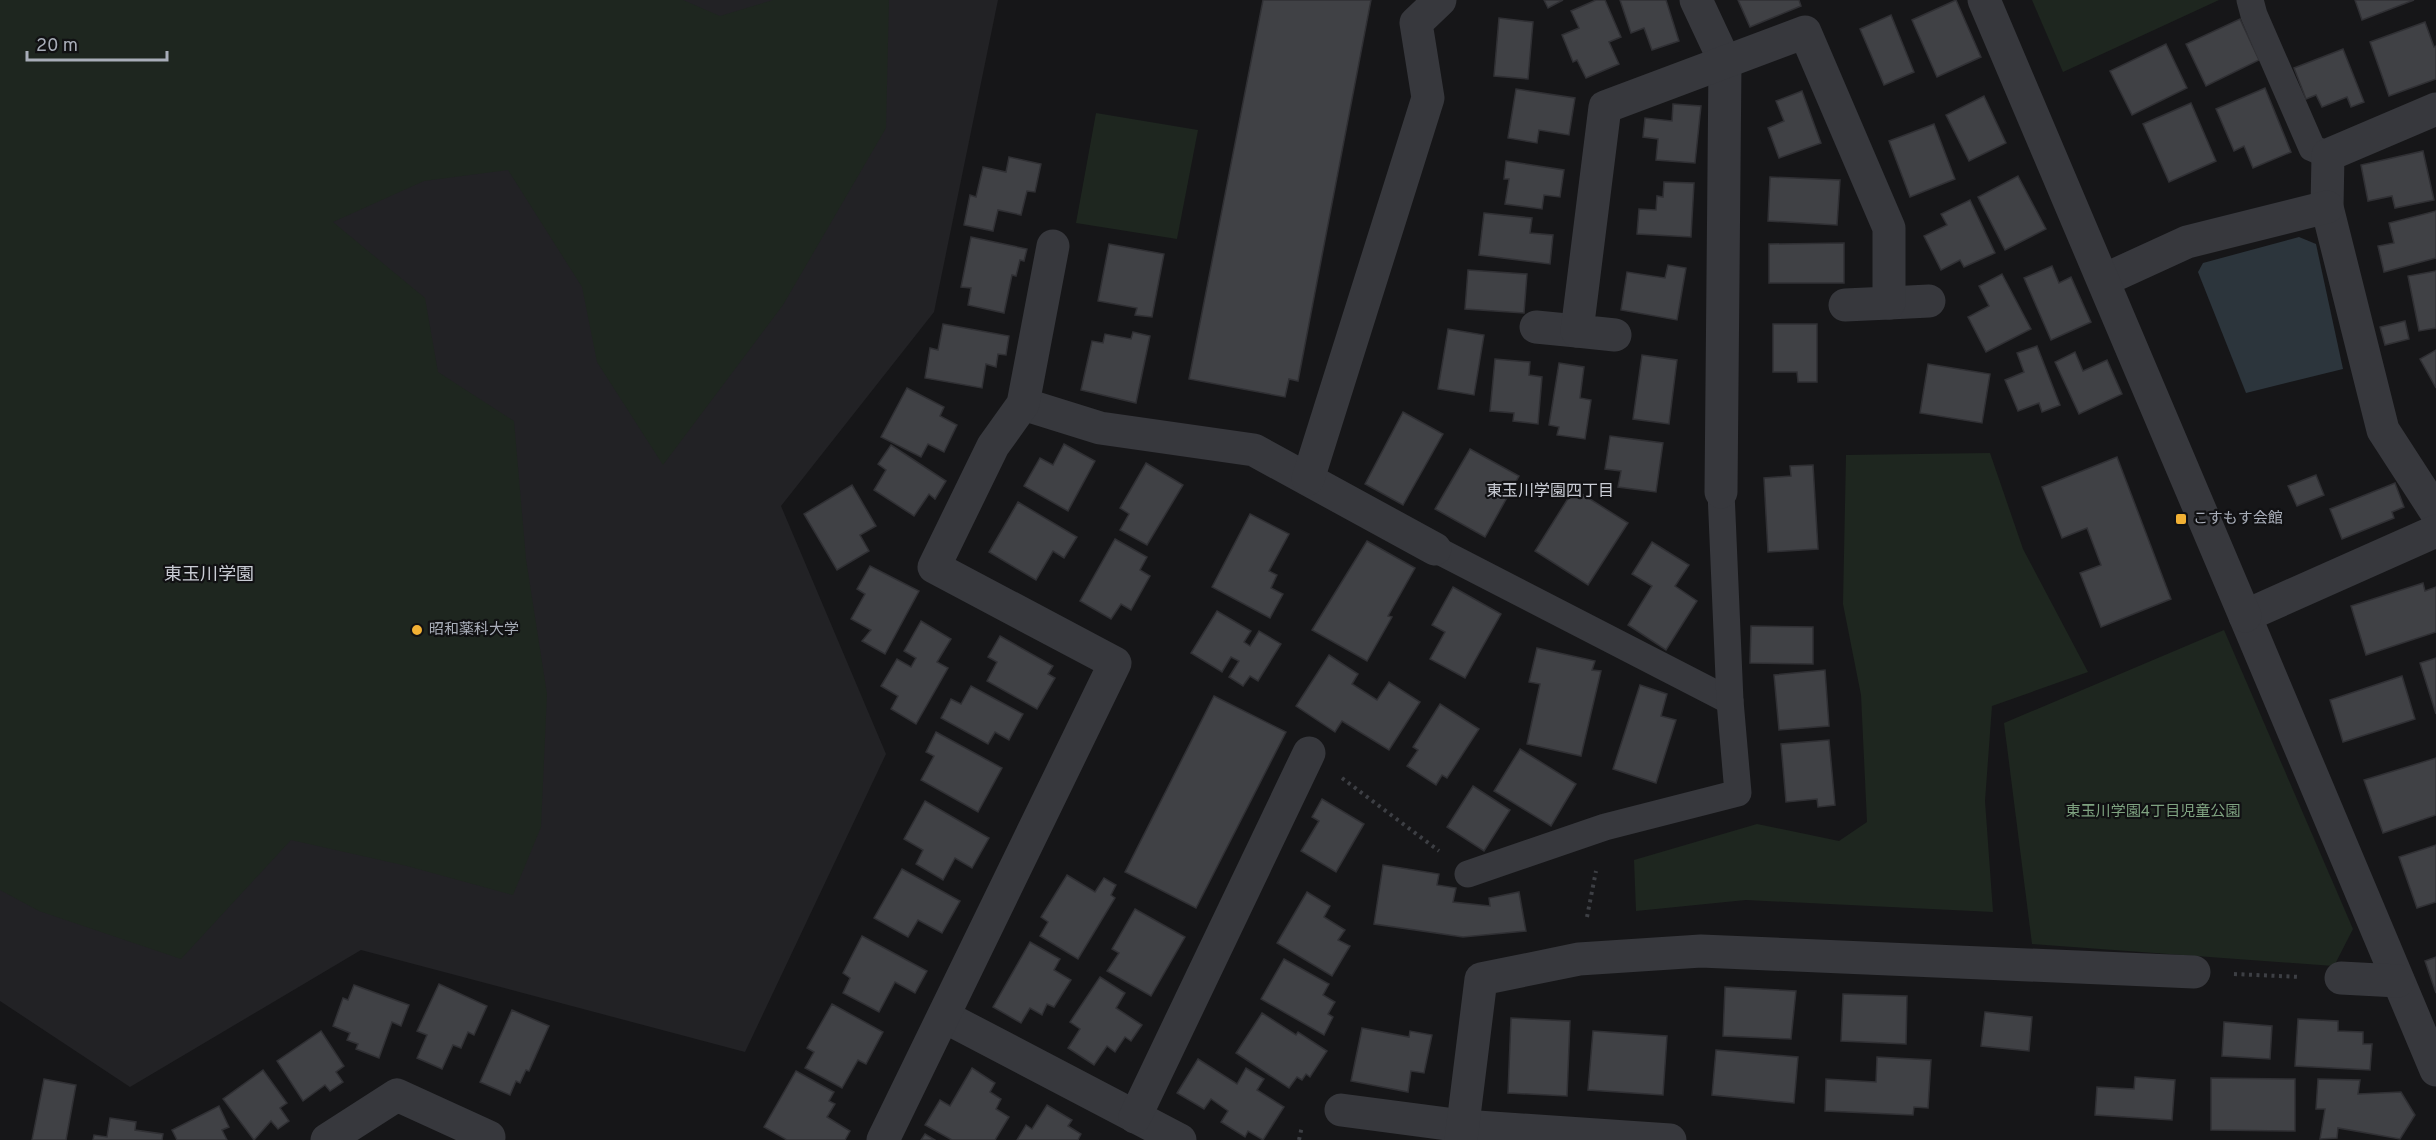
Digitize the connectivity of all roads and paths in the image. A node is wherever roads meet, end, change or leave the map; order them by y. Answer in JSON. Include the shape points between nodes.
{"nodes":[{"id":1,"x":1440,"y":0,"type":"edge"},
{"id":2,"x":1696,"y":0,"type":"edge"},
{"id":3,"x":1984,"y":0,"type":"edge"},
{"id":4,"x":2250,"y":0,"type":"edge"},
{"id":5,"x":1725,"y":62,"type":"junction"},
{"id":6,"x":2436,"y":109,"type":"edge"},
{"id":7,"x":2328,"y":155,"type":"junction"},
{"id":8,"x":2327,"y":207,"type":"junction"},
{"id":9,"x":1053,"y":246,"type":"dead end"},
{"id":10,"x":2103,"y":280,"type":"junction"},
{"id":11,"x":1929,"y":301,"type":"dead end"},
{"id":12,"x":1889,"y":303,"type":"junction"},
{"id":13,"x":1845,"y":305,"type":"dead end"},
{"id":14,"x":1536,"y":327,"type":"dead end"},
{"id":15,"x":1577,"y":332,"type":"junction"},
{"id":16,"x":1615,"y":335,"type":"dead end"},
{"id":17,"x":1023,"y":404,"type":"junction"},
{"id":18,"x":1308,"y":479,"type":"junction"},
{"id":19,"x":1720,"y":492,"type":"joint"},
{"id":20,"x":2436,"y":512,"type":"edge"},
{"id":21,"x":2436,"y":531,"type":"edge"},
{"id":22,"x":1435,"y":549,"type":"joint"},
{"id":23,"x":2245,"y":615,"type":"junction"},
{"id":24,"x":1730,"y":701,"type":"junction"},
{"id":25,"x":1309,"y":753,"type":"joint"},
{"id":26,"x":1605,"y":827,"type":"junction"},
{"id":27,"x":1468,"y":874,"type":"joint"},
{"id":28,"x":1586,"y":919,"type":"dead end"},
{"id":29,"x":2194,"y":972,"type":"joint"},
{"id":30,"x":2341,"y":978,"type":"joint"},
{"id":31,"x":2398,"y":981,"type":"junction"},
{"id":32,"x":945,"y":1017,"type":"junction"},
{"id":33,"x":2436,"y":1070,"type":"edge"},
{"id":34,"x":1341,"y":1110,"type":"dead end"},
{"id":35,"x":1135,"y":1117,"type":"junction"},
{"id":36,"x":1462,"y":1133,"type":"edge"},
{"id":37,"x":327,"y":1140,"type":"edge"},
{"id":38,"x":488,"y":1140,"type":"edge"},
{"id":39,"x":883,"y":1140,"type":"edge"},
{"id":40,"x":1180,"y":1140,"type":"edge"},
{"id":41,"x":1670,"y":1140,"type":"edge"}],
"edges":[{"from":1,"to":18,"type":"street","via":[[1416,23],[1428,98]]},
{"from":2,"to":5,"type":"street"},
{"from":3,"to":10,"type":"street"},
{"from":4,"to":7,"type":"lane","via":[[2312,148]]},
{"from":5,"to":12,"type":"street","via":[[1805,32],[1889,228]]},
{"from":5,"to":15,"type":"street","via":[[1605,107]]},
{"from":5,"to":19,"type":"street"},
{"from":6,"to":7,"type":"street"},
{"from":7,"to":8,"type":"street"},
{"from":8,"to":10,"type":"street","via":[[2187,243]]},
{"from":8,"to":20,"type":"street","via":[[2383,430]]},
{"from":9,"to":17,"type":"street"},
{"from":10,"to":23,"type":"street"},
{"from":11,"to":12,"type":"street"},
{"from":12,"to":13,"type":"street"},
{"from":14,"to":15,"type":"street"},
{"from":15,"to":16,"type":"street"},
{"from":17,"to":18,"type":"street","via":[[1100,428],[1254,450]]},
{"from":17,"to":32,"type":"street","via":[[993,446],[934,567],[1115,663]]},
{"from":18,"to":22,"type":"street"},
{"from":19,"to":24,"type":"lane"},
{"from":21,"to":23,"type":"street"},
{"from":22,"to":24,"type":"lane"},
{"from":23,"to":31,"type":"street"},
{"from":24,"to":26,"type":"lane","via":[[1738,794]]},
{"from":25,"to":27,"type":"path"},
{"from":25,"to":35,"type":"street"},
{"from":26,"to":27,"type":"lane"},
{"from":26,"to":28,"type":"path"},
{"from":29,"to":30,"type":"path"},
{"from":29,"to":36,"type":"street","via":[[1701,951],[1579,959],[1481,979]]},
{"from":30,"to":31,"type":"street"},
{"from":31,"to":33,"type":"street"},
{"from":32,"to":35,"type":"street"},
{"from":32,"to":39,"type":"street"},
{"from":34,"to":36,"type":"street"},
{"from":35,"to":40,"type":"street"},
{"from":36,"to":41,"type":"street"},
{"from":37,"to":38,"type":"street","via":[[397,1095],[489,1137]]}]}
